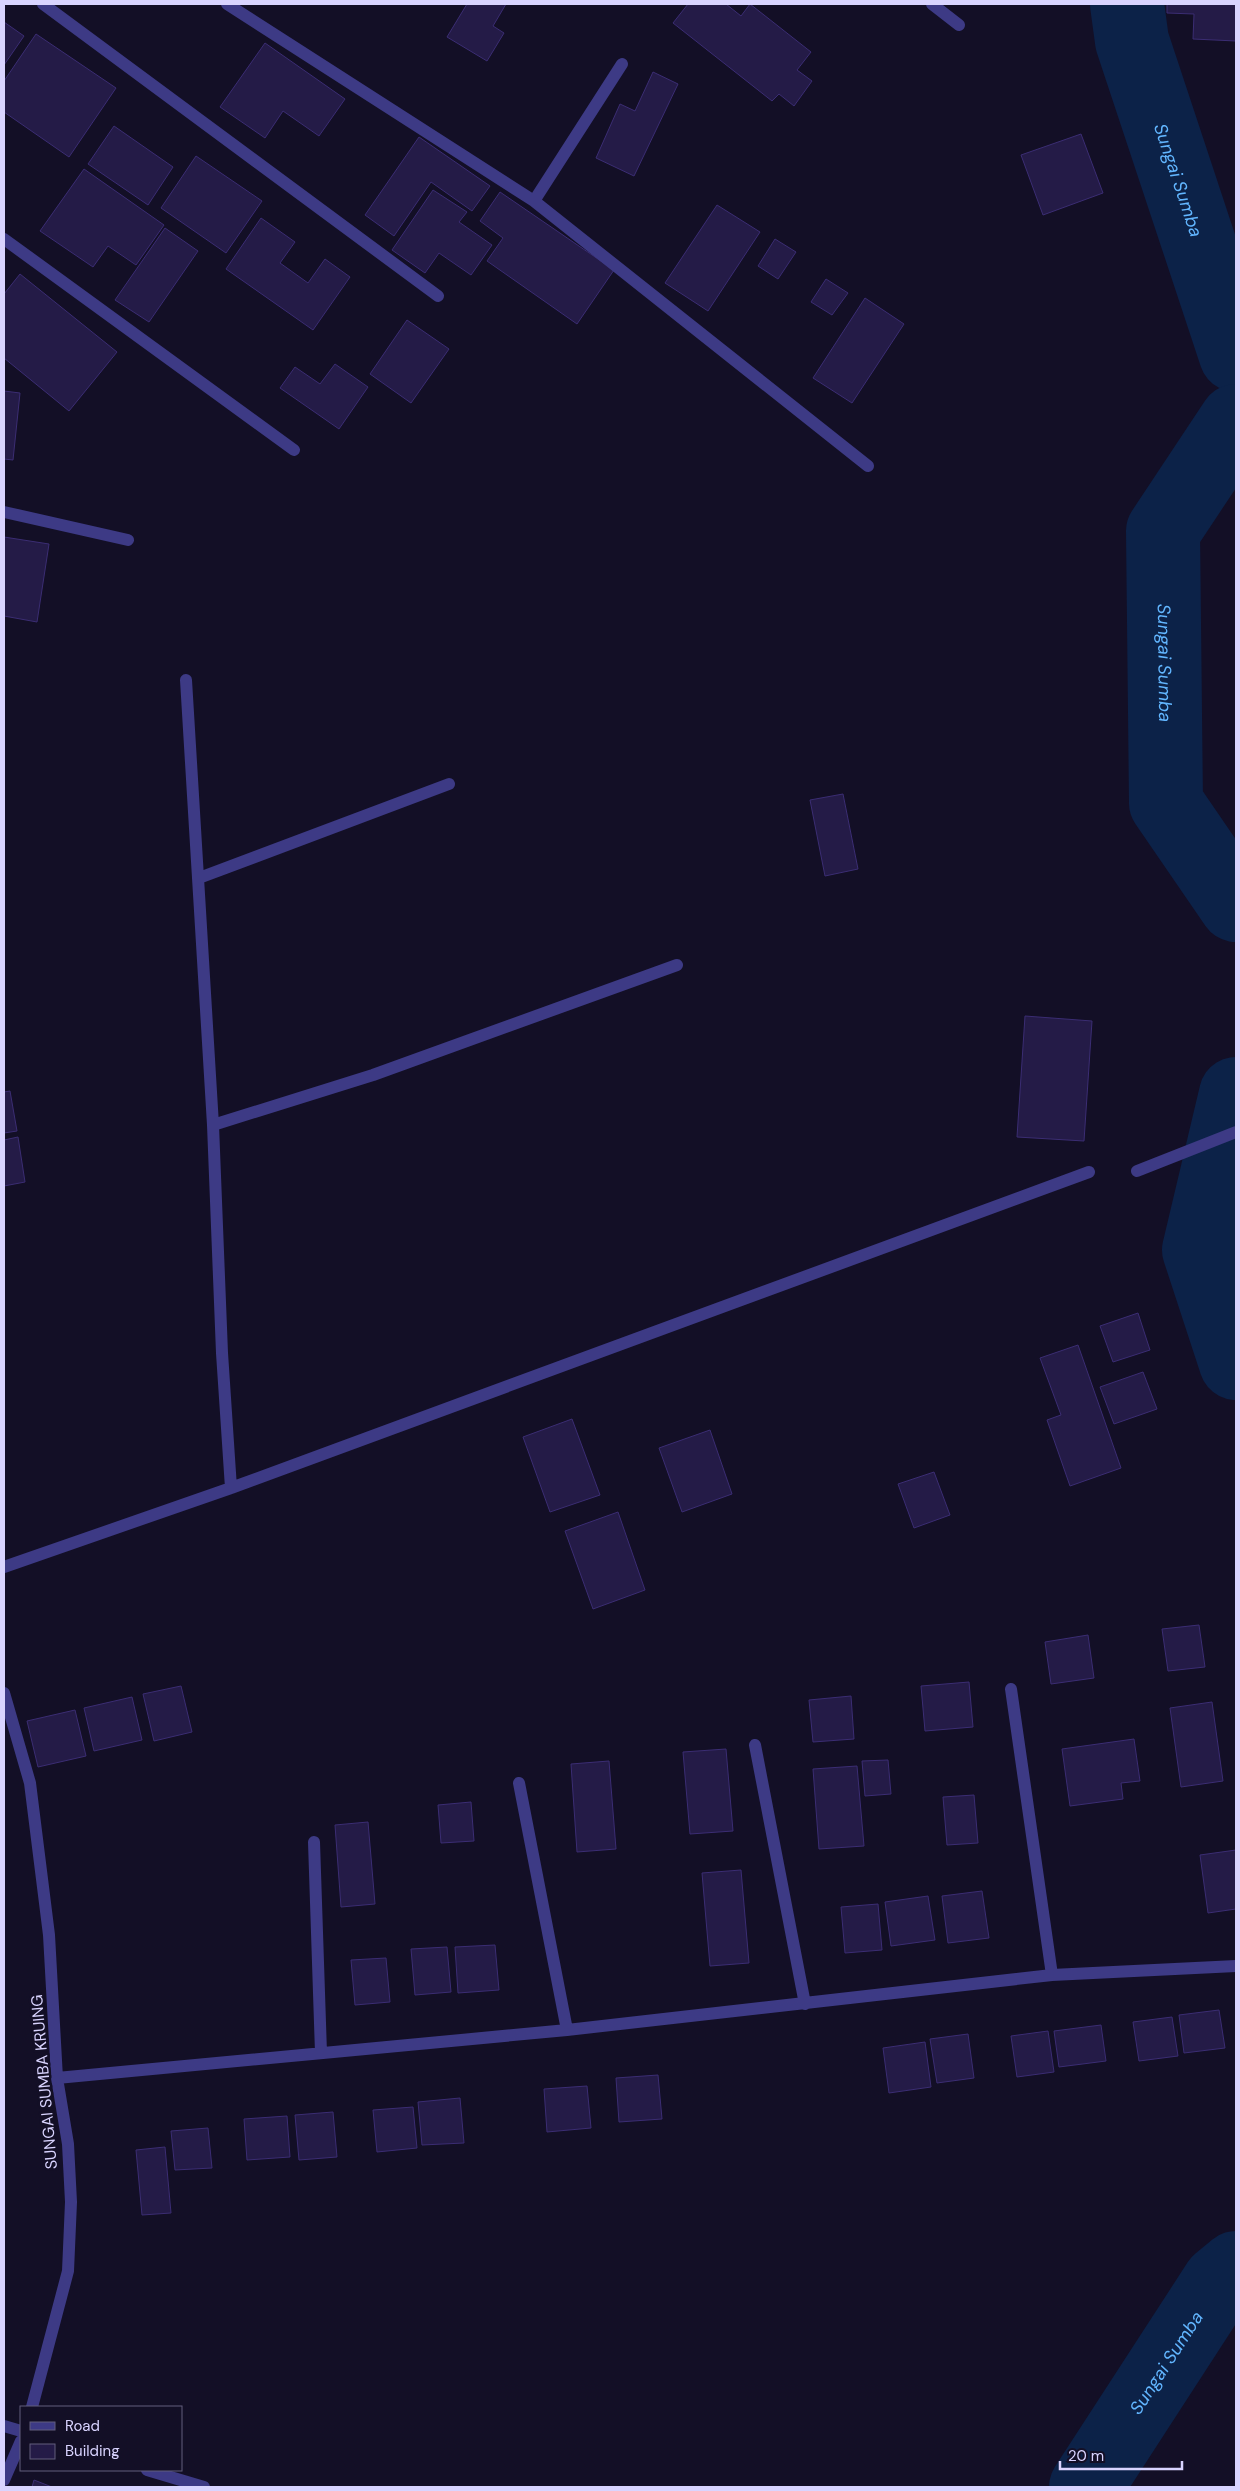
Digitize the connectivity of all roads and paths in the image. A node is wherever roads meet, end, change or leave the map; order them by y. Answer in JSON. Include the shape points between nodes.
{"nodes":[{"id":1,"x":43,"y":4,"type":"edge"},
{"id":2,"x":228,"y":4,"type":"edge"},
{"id":3,"x":932,"y":4,"type":"edge"},
{"id":4,"x":242,"y":8,"type":"edge"},
{"id":5,"x":959,"y":25,"type":"dead end"},
{"id":6,"x":622,"y":64,"type":"dead end"},
{"id":7,"x":534,"y":201,"type":"junction"},
{"id":8,"x":4,"y":239,"type":"edge"},
{"id":9,"x":438,"y":296,"type":"dead end"},
{"id":10,"x":294,"y":450,"type":"dead end"},
{"id":11,"x":868,"y":466,"type":"dead end"},
{"id":12,"x":4,"y":512,"type":"edge"},
{"id":13,"x":128,"y":540,"type":"dead end"},
{"id":14,"x":186,"y":680,"type":"dead end"},
{"id":15,"x":449,"y":784,"type":"dead end"},
{"id":16,"x":199,"y":878,"type":"junction"},
{"id":17,"x":677,"y":965,"type":"dead end"},
{"id":18,"x":213,"y":1124,"type":"junction"},
{"id":19,"x":1236,"y":1132,"type":"edge"},
{"id":20,"x":1136,"y":1171,"type":"dead end"},
{"id":21,"x":1089,"y":1172,"type":"dead end"},
{"id":22,"x":231,"y":1488,"type":"junction"},
{"id":23,"x":4,"y":1567,"type":"edge"},
{"id":24,"x":1011,"y":1689,"type":"dead end"},
{"id":25,"x":4,"y":1693,"type":"edge"},
{"id":26,"x":755,"y":1745,"type":"dead end"},
{"id":27,"x":519,"y":1783,"type":"dead end"},
{"id":28,"x":314,"y":1842,"type":"dead end"},
{"id":29,"x":1236,"y":1966,"type":"edge"},
{"id":30,"x":1052,"y":1975,"type":"junction"},
{"id":31,"x":805,"y":2004,"type":"junction"},
{"id":32,"x":567,"y":2030,"type":"junction"},
{"id":33,"x":321,"y":2053,"type":"junction"},
{"id":34,"x":57,"y":2078,"type":"junction"},
{"id":35,"x":32,"y":2406,"type":"edge"},
{"id":36,"x":4,"y":2426,"type":"edge"},
{"id":37,"x":20,"y":2432,"type":"edge"},
{"id":38,"x":20,"y":2443,"type":"edge"},
{"id":39,"x":150,"y":2471,"type":"edge"},
{"id":40,"x":4,"y":2480,"type":"edge"},
{"id":41,"x":204,"y":2487,"type":"edge"}],
"edges":[{"from":1,"to":9,"type":"street"},
{"from":2,"to":4,"type":"street"},
{"from":3,"to":5,"type":"street"},
{"from":4,"to":7,"type":"street"},
{"from":6,"to":7,"type":"street"},
{"from":7,"to":11,"type":"street"},
{"from":8,"to":10,"type":"street"},
{"from":12,"to":13,"type":"street"},
{"from":14,"to":16,"type":"street"},
{"from":15,"to":16,"type":"street"},
{"from":16,"to":18,"type":"street"},
{"from":17,"to":18,"type":"street","via":[[373,1075]]},
{"from":18,"to":22,"type":"street"},
{"from":19,"to":20,"type":"street"},
{"from":21,"to":22,"type":"street"},
{"from":22,"to":23,"type":"street"},
{"from":24,"to":30,"type":"street"},
{"from":25,"to":34,"type":"street","name":"SUNGAI SUMBA KRUING","via":[[30,1783],[49,1935]]},
{"from":26,"to":31,"type":"street"},
{"from":27,"to":32,"type":"street"},
{"from":28,"to":33,"type":"street"},
{"from":29,"to":30,"type":"street"},
{"from":30,"to":31,"type":"street"},
{"from":31,"to":32,"type":"street"},
{"from":32,"to":33,"type":"street"},
{"from":33,"to":34,"type":"street"},
{"from":34,"to":35,"type":"street","name":"SUNGAI SUMBA KRUING","via":[[68,2144],[71,2202],[68,2271]]},
{"from":36,"to":37,"type":"street"},
{"from":38,"to":40,"type":"street"},
{"from":39,"to":41,"type":"street"}]}
